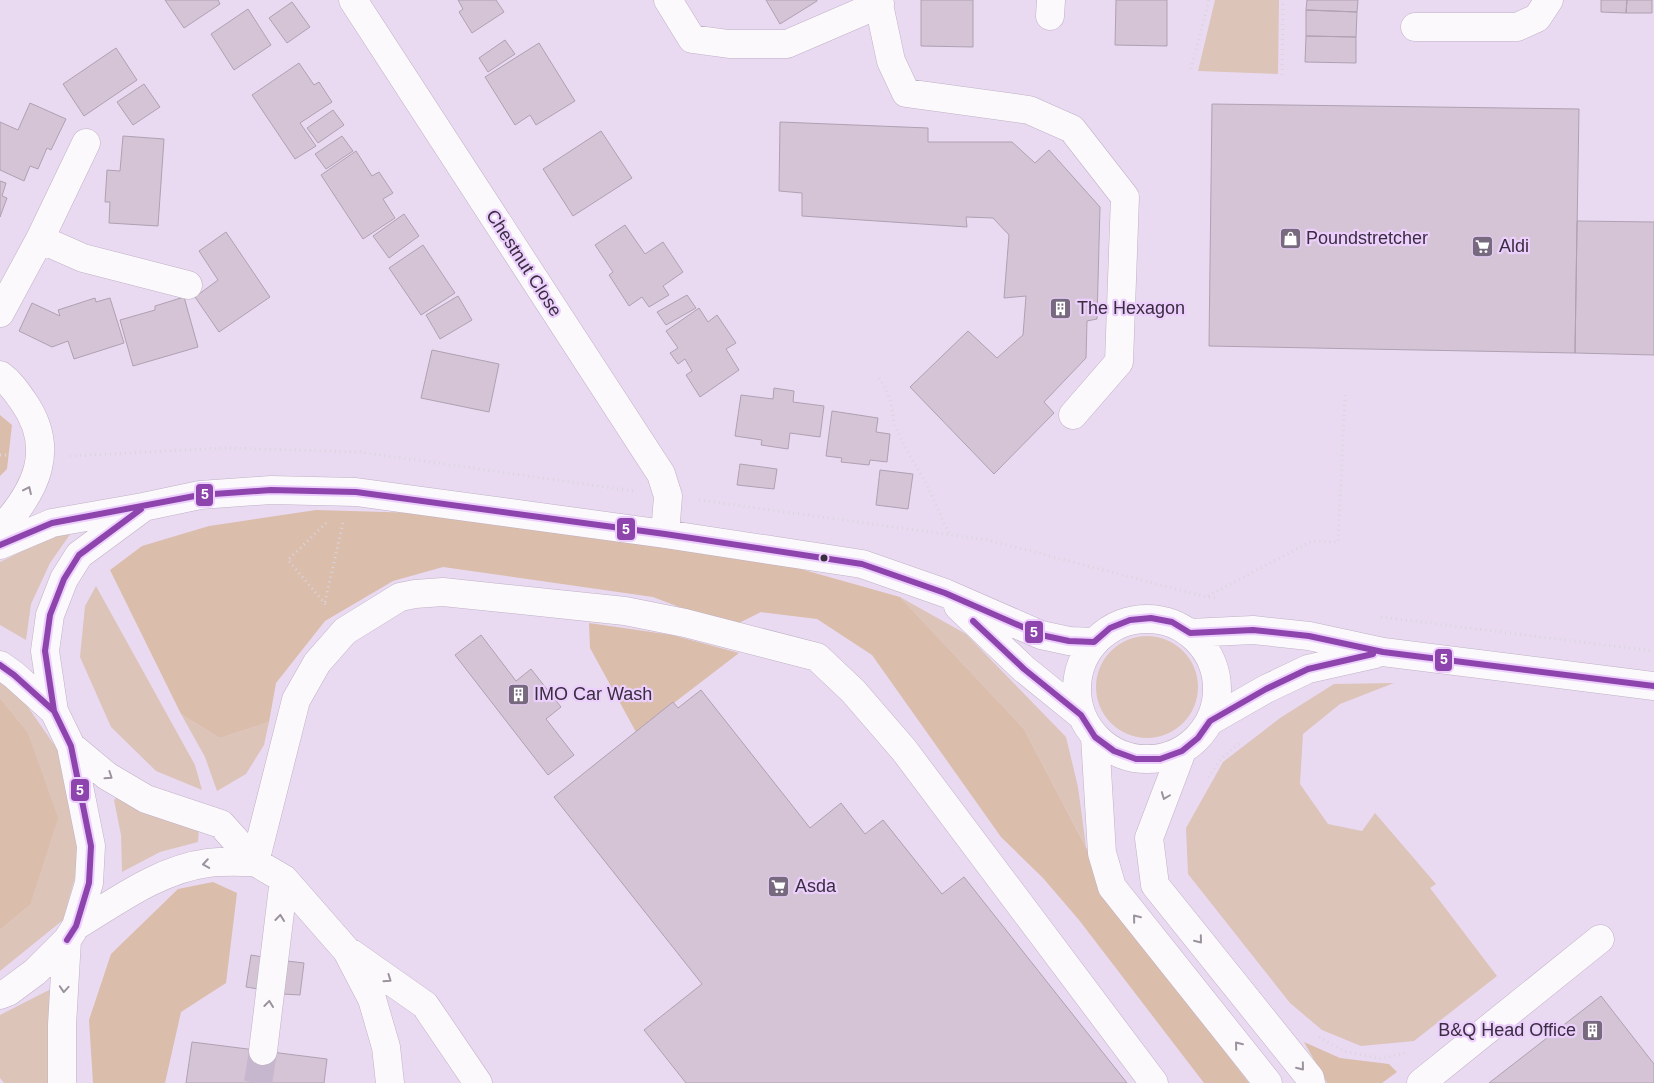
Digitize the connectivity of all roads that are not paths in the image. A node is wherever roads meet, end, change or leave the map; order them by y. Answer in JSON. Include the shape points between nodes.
{"nodes":[{"id":1,"x":354,"y":0,"type":"edge"},
{"id":2,"x":668,"y":0,"type":"edge"},
{"id":3,"x":1549,"y":0,"type":"edge"},
{"id":4,"x":879,"y":2,"type":"edge"},
{"id":5,"x":1415,"y":27,"type":"dead end"},
{"id":6,"x":86,"y":142,"type":"dead end"},
{"id":7,"x":40,"y":239,"type":"junction"},
{"id":8,"x":188,"y":285,"type":"dead end"},
{"id":9,"x":0,"y":313,"type":"edge"},
{"id":10,"x":0,"y":375,"type":"edge"},
{"id":11,"x":1073,"y":415,"type":"dead end"},
{"id":12,"x":143,"y":507,"type":"junction"},
{"id":13,"x":0,"y":530,"type":"edge"},
{"id":14,"x":665,"y":534,"type":"junction"},
{"id":15,"x":0,"y":545,"type":"edge"},
{"id":16,"x":944,"y":593,"type":"junction"},
{"id":17,"x":1190,"y":633,"type":"junction"},
{"id":18,"x":1094,"y":642,"type":"junction"},
{"id":19,"x":1384,"y":652,"type":"junction"},
{"id":20,"x":0,"y":665,"type":"edge"},
{"id":21,"x":1654,"y":686,"type":"edge"},
{"id":22,"x":54,"y":711,"type":"junction"},
{"id":23,"x":1210,"y":721,"type":"junction"},
{"id":24,"x":1088,"y":726,"type":"junction"},
{"id":25,"x":71,"y":746,"type":"junction"},
{"id":26,"x":1182,"y":751,"type":"junction"},
{"id":27,"x":255,"y":862,"type":"junction"},
{"id":28,"x":284,"y":879,"type":"junction"},
{"id":29,"x":72,"y":933,"type":"junction"},
{"id":30,"x":1600,"y":939,"type":"dead end"},
{"id":31,"x":348,"y":951,"type":"junction"},
{"id":32,"x":0,"y":995,"type":"edge"},
{"id":33,"x":263,"y":1051,"type":"tunnel mouth"},
{"id":34,"x":62,"y":1083,"type":"edge"},
{"id":35,"x":390,"y":1083,"type":"edge"},
{"id":36,"x":478,"y":1083,"type":"edge"},
{"id":37,"x":1154,"y":1083,"type":"edge"},
{"id":38,"x":1268,"y":1083,"type":"edge"},
{"id":39,"x":1311,"y":1083,"type":"edge"},
{"id":40,"x":1421,"y":1083,"type":"edge"}],
"edges":[{"from":1,"to":14,"type":"street","name":"Chestnut Close","via":[[661,474],[668,496]]},
{"from":2,"to":4,"type":"street","via":[[692,39],[729,44],[787,44]]},
{"from":3,"to":5,"type":"street","via":[[1537,18],[1517,27]]},
{"from":4,"to":11,"type":"street","via":[[891,61],[906,93],[1029,110],[1072,129],[1126,197],[1119,362]]},
{"from":6,"to":7,"type":"street"},
{"from":7,"to":8,"type":"street","via":[[83,258]]},
{"from":7,"to":9,"type":"street"},
{"from":13,"to":10,"type":"street","one_way":true,"via":[[28,494],[41,458],[39,432],[28,408],[10,382]]},
{"from":12,"to":14,"type":"street","via":[[200,495],[271,490],[356,492]]},
{"from":12,"to":15,"type":"street","via":[[52,523]]},
{"from":12,"to":22,"type":"street","via":[[79,555],[64,579],[50,615],[45,651]]},
{"from":14,"to":16,"type":"street","via":[[862,564]]},
{"from":16,"to":18,"type":"street","via":[[1041,635]]},
{"from":16,"to":24,"type":"street"},
{"from":17,"to":18,"type":"street","via":[[1172,622],[1151,618],[1130,620],[1110,628]]},
{"from":17,"to":19,"type":"street","via":[[1253,630],[1309,636]]},
{"from":17,"to":23,"type":"street","via":[[1207,650],[1216,673],[1218,698]]},
{"from":18,"to":24,"type":"street","via":[[1078,677],[1077,696]]},
{"from":19,"to":21,"type":"street"},
{"from":19,"to":23,"type":"street","via":[[1308,669],[1266,688]]},
{"from":20,"to":22,"type":"street"},
{"from":22,"to":25,"type":"street"},
{"from":23,"to":26,"type":"street","via":[[1198,738]]},
{"from":24,"to":26,"type":"street","via":[[1114,752],[1136,759],[1160,758]]},
{"from":38,"to":24,"type":"street","one_way":true,"via":[[1112,887],[1102,853]]},
{"from":25,"to":27,"type":"street","one_way":true,"via":[[107,776],[146,799],[220,824]]},
{"from":25,"to":29,"type":"street","via":[[91,846],[89,883]]},
{"from":26,"to":39,"type":"street","one_way":true,"via":[[1149,838],[1154,885]]},
{"from":27,"to":28,"type":"street"},
{"from":27,"to":29,"type":"street","one_way":true,"via":[[209,863],[170,873],[135,890]]},
{"from":27,"to":37,"type":"street","via":[[296,700],[317,663],[345,631],[400,597],[443,592],[625,611],[685,624],[817,657],[853,691],[904,750]]},
{"from":28,"to":31,"type":"street"},
{"from":33,"to":28,"type":"street","one_way":true},
{"from":29,"to":32,"type":"street","via":[[35,972]]},
{"from":29,"to":34,"type":"street","one_way":true,"via":[[62,1026]]},
{"from":30,"to":40,"type":"street"},
{"from":31,"to":35,"type":"street","via":[[372,998],[386,1047]]},
{"from":31,"to":36,"type":"street","one_way":true,"via":[[425,1005]]}]}
